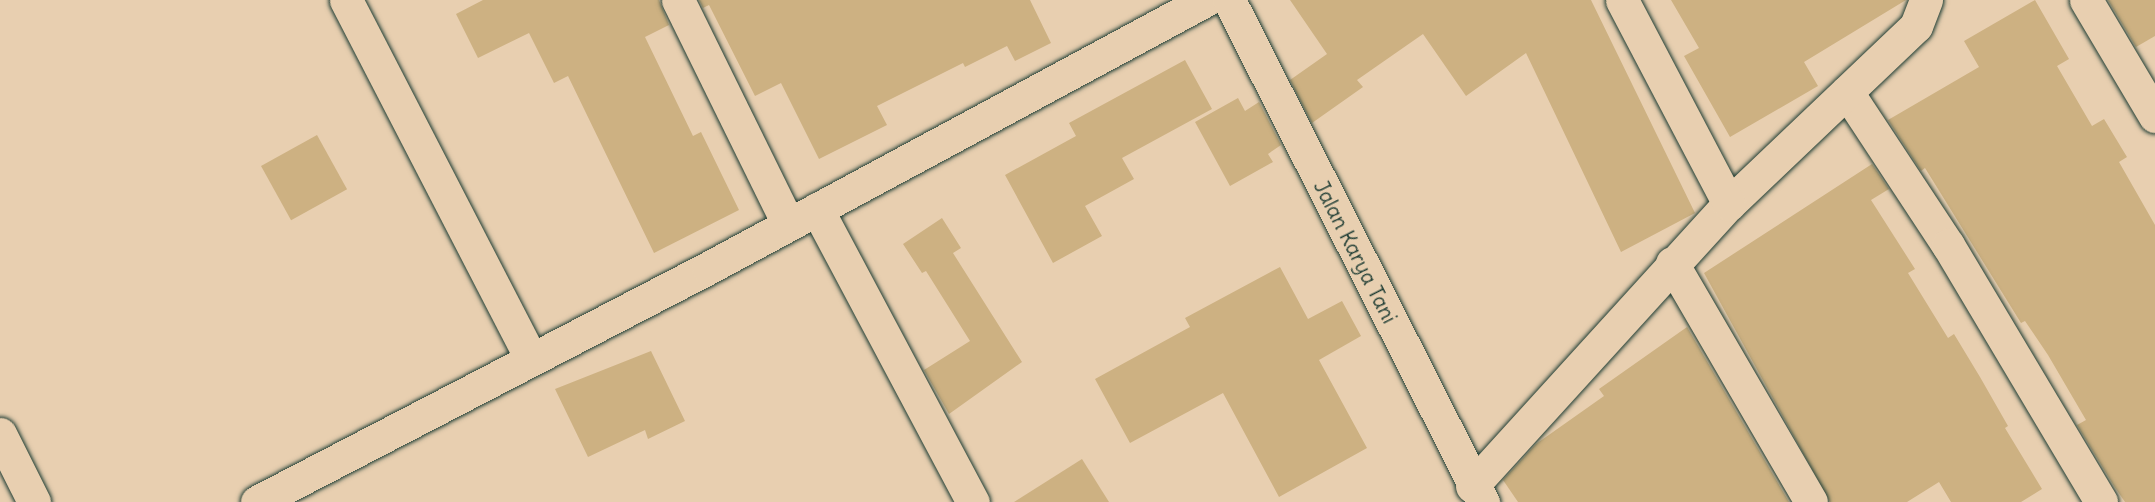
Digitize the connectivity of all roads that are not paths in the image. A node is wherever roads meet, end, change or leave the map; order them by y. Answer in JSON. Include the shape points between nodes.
{"nodes":[{"id":1,"x":346,"y":0,"type":"edge"},
{"id":2,"x":678,"y":0,"type":"edge"},
{"id":3,"x":1206,"y":0,"type":"edge"},
{"id":4,"x":1229,"y":0,"type":"edge"},
{"id":5,"x":1622,"y":0,"type":"edge"},
{"id":6,"x":1926,"y":0,"type":"edge"},
{"id":7,"x":2086,"y":0,"type":"edge"},
{"id":8,"x":1847,"y":92,"type":"junction"},
{"id":9,"x":2155,"y":116,"type":"edge"},
{"id":10,"x":1729,"y":204,"type":"junction"},
{"id":11,"x":817,"y":208,"type":"junction"},
{"id":12,"x":788,"y":224,"type":"junction"},
{"id":13,"x":1672,"y":263,"type":"junction"},
{"id":14,"x":531,"y":358,"type":"junction"},
{"id":15,"x":0,"y":434,"type":"edge"},
{"id":16,"x":1478,"y":494,"type":"edge"},
{"id":17,"x":34,"y":502,"type":"edge"},
{"id":18,"x":257,"y":502,"type":"edge"},
{"id":19,"x":973,"y":502,"type":"edge"},
{"id":20,"x":1811,"y":502,"type":"edge"},
{"id":21,"x":2101,"y":502,"type":"edge"}],
"edges":[{"from":1,"to":14,"type":"street"},
{"from":2,"to":12,"type":"street"},
{"from":3,"to":11,"type":"street"},
{"from":4,"to":16,"type":"street","name":"Jalan Karya Tani"},
{"from":5,"to":10,"type":"street"},
{"from":6,"to":8,"type":"street","via":[[1916,26]]},
{"from":7,"to":9,"type":"street"},
{"from":8,"to":10,"type":"street"},
{"from":8,"to":21,"type":"street","via":[[1948,245]]},
{"from":10,"to":13,"type":"street"},
{"from":11,"to":12,"type":"street"},
{"from":11,"to":19,"type":"street"},
{"from":12,"to":14,"type":"street"},
{"from":13,"to":16,"type":"street"},
{"from":13,"to":20,"type":"street"},
{"from":14,"to":18,"type":"street"},
{"from":15,"to":17,"type":"street"}]}
